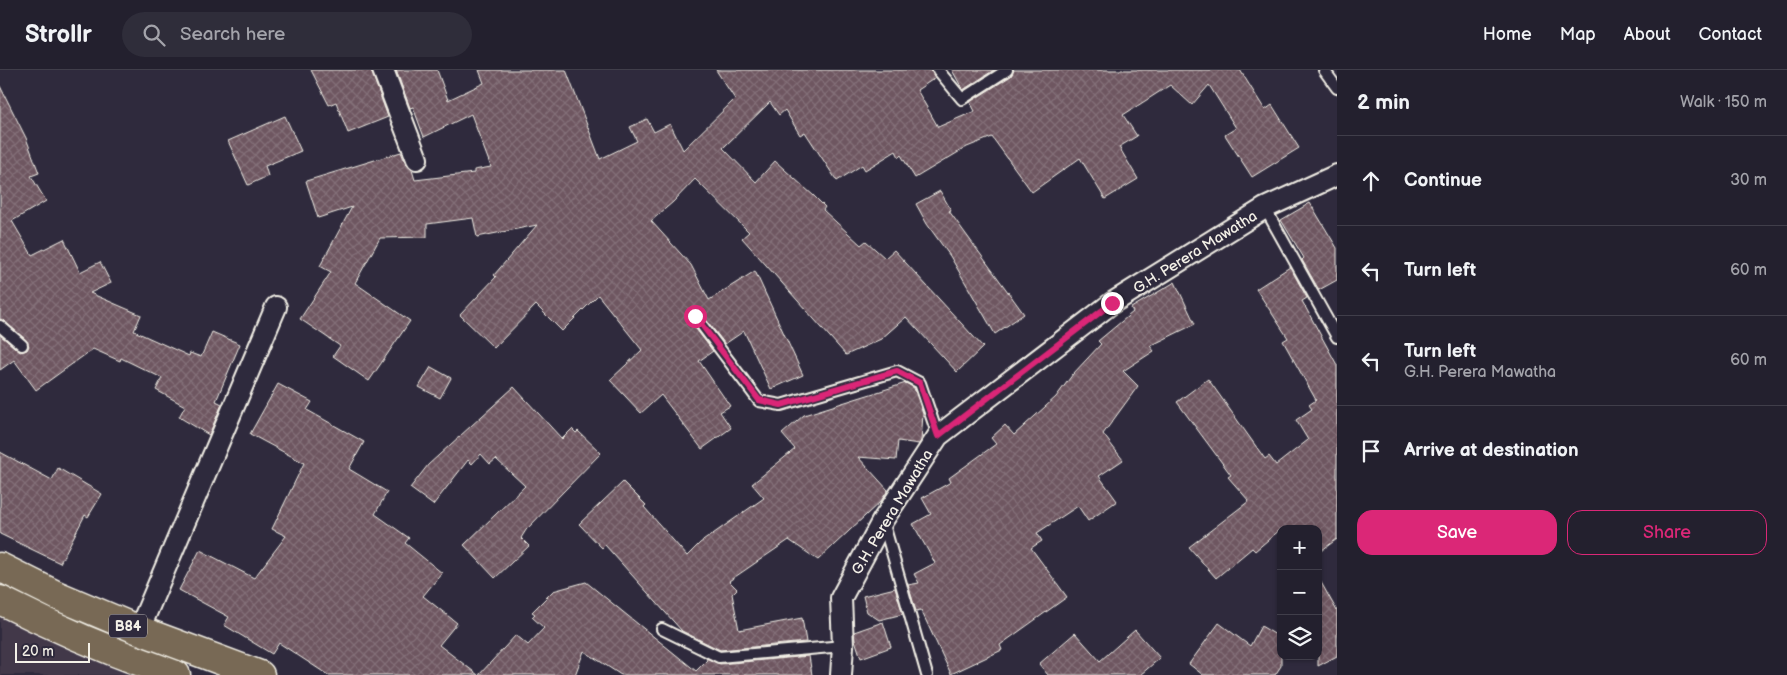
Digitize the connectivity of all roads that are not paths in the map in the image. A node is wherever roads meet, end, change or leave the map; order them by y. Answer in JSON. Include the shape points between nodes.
{"nodes":[{"id":1,"x":384,"y":70,"type":"edge"},
{"id":2,"x":938,"y":70,"type":"edge"},
{"id":3,"x":1007,"y":70,"type":"edge"},
{"id":4,"x":1324,"y":70,"type":"edge"},
{"id":5,"x":1337,"y":88,"type":"edge"},
{"id":6,"x":417,"y":160,"type":"dead end"},
{"id":7,"x":1337,"y":175,"type":"edge"},
{"id":8,"x":1265,"y":208,"type":"junction"},
{"id":9,"x":276,"y":306,"type":"dead end"},
{"id":10,"x":695,"y":316,"type":"dead end"},
{"id":11,"x":0,"y":326,"type":"edge"},
{"id":12,"x":1337,"y":337,"type":"edge"},
{"id":13,"x":22,"y":345,"type":"dead end"},
{"id":14,"x":938,"y":436,"type":"junction"},
{"id":15,"x":883,"y":520,"type":"junction"},
{"id":16,"x":0,"y":567,"type":"edge"},
{"id":17,"x":0,"y":600,"type":"edge"},
{"id":18,"x":662,"y":629,"type":"dead end"},
{"id":19,"x":140,"y":630,"type":"junction"},
{"id":20,"x":842,"y":646,"type":"junction"},
{"id":21,"x":176,"y":675,"type":"edge"},
{"id":22,"x":260,"y":675,"type":"edge"},
{"id":23,"x":842,"y":675,"type":"edge"},
{"id":24,"x":927,"y":675,"type":"edge"}],
"edges":[{"from":1,"to":6,"type":"street"},
{"from":2,"to":3,"type":"lane","via":[[962,99]]},
{"from":4,"to":5,"type":"lane"},
{"from":7,"to":8,"type":"street","name":"G.H. Perera Mawatha"},
{"from":8,"to":12,"type":"lane"},
{"from":8,"to":14,"type":"street","name":"G.H. Perera Mawatha","via":[[1112,303]]},
{"from":9,"to":19,"type":"street"},
{"from":10,"to":14,"type":"lane","via":[[759,400],[781,405],[897,371],[920,383]]},
{"from":11,"to":13,"type":"lane"},
{"from":14,"to":15,"type":"street","name":"G.H. Perera Mawatha"},
{"from":15,"to":20,"type":"street","name":"G.H. Perera Mawatha","via":[[841,598]]},
{"from":15,"to":24,"type":"lane"},
{"from":16,"to":19,"type":"main road","number":"B84","via":[[56,595]]},
{"from":17,"to":21,"type":"main road","number":"B84","via":[[111,651]]},
{"from":18,"to":20,"type":"lane","via":[[719,657]]},
{"from":19,"to":22,"type":"main road","number":"B84"},
{"from":20,"to":23,"type":"street","name":"G.H. Perera Mawatha"}]}
